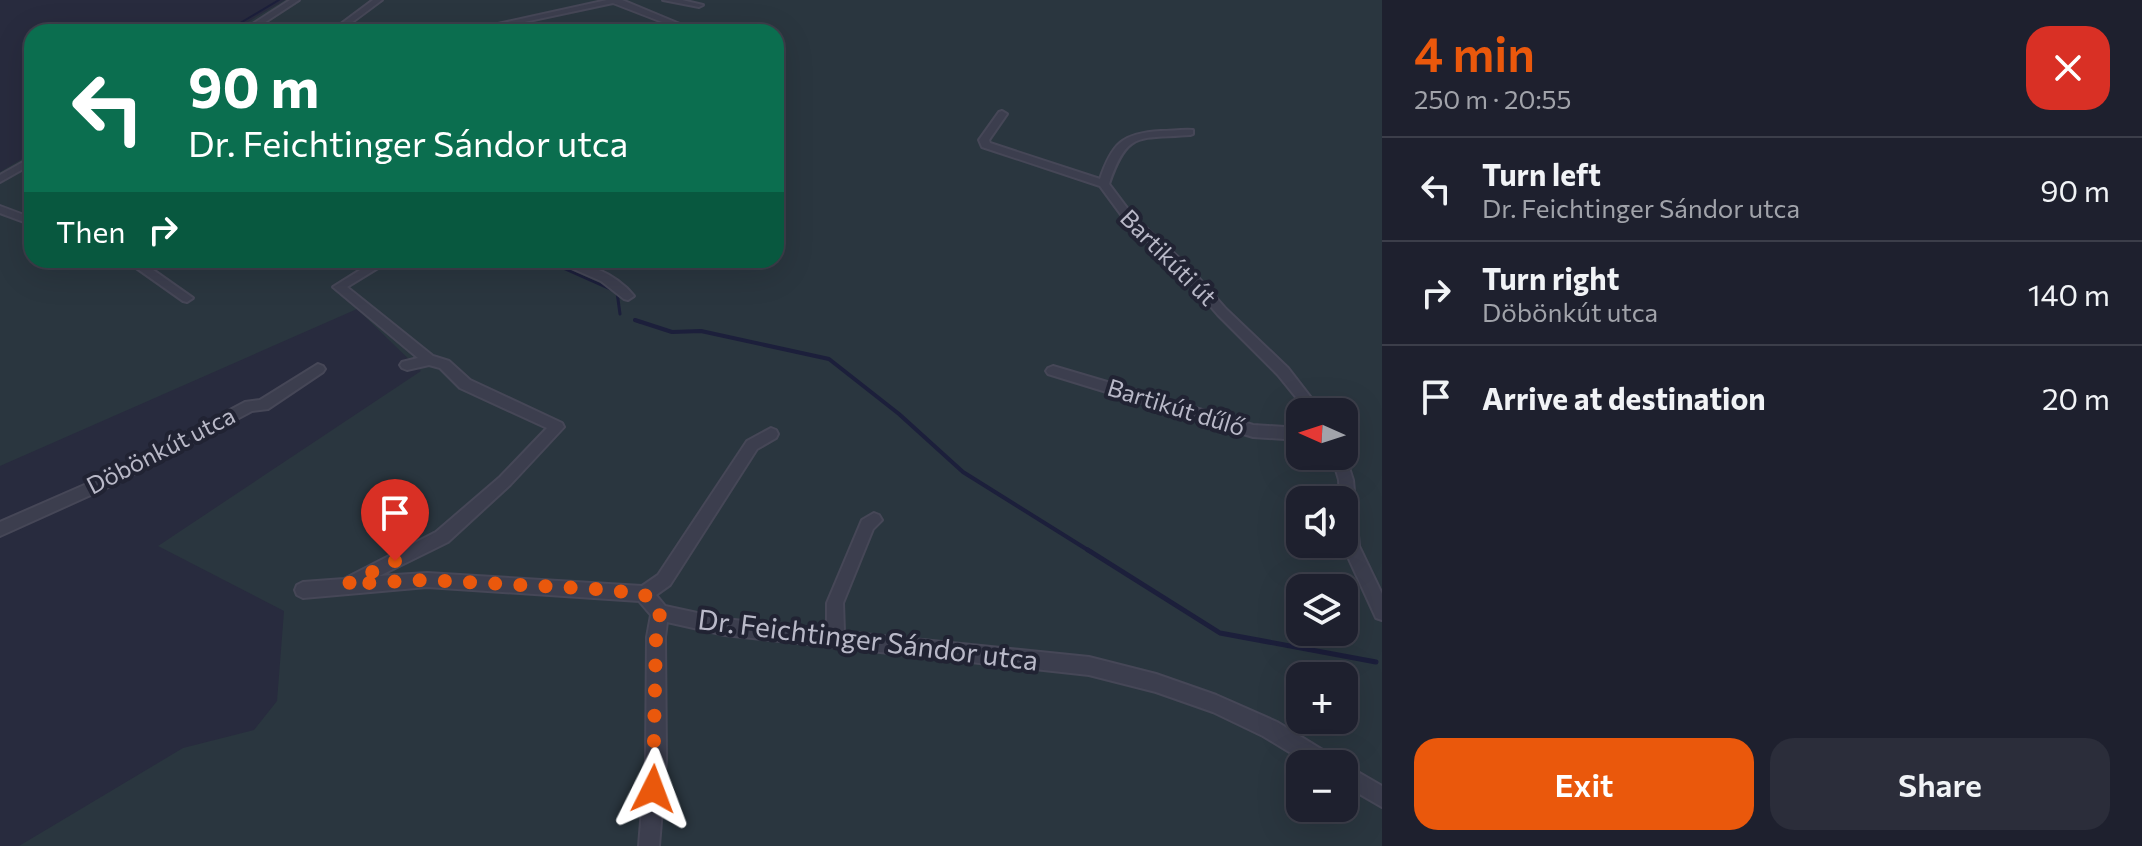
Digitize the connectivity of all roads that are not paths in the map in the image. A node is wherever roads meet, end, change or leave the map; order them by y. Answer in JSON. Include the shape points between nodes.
{"nodes":[{"id":1,"x":295,"y":0,"type":"edge"},
{"id":2,"x":378,"y":0,"type":"edge"},
{"id":3,"x":616,"y":0,"type":"edge"},
{"id":4,"x":667,"y":0,"type":"edge"},
{"id":5,"x":699,"y":5,"type":"dead end"},
{"id":6,"x":257,"y":24,"type":"edge"},
{"id":7,"x":345,"y":24,"type":"edge"},
{"id":8,"x":504,"y":24,"type":"edge"},
{"id":9,"x":675,"y":24,"type":"edge"},
{"id":10,"x":1002,"y":114,"type":"dead end"},
{"id":11,"x":1190,"y":132,"type":"dead end"},
{"id":12,"x":24,"y":165,"type":"edge"},
{"id":13,"x":0,"y":179,"type":"edge"},
{"id":14,"x":1104,"y":184,"type":"junction"},
{"id":15,"x":0,"y":209,"type":"edge"},
{"id":16,"x":24,"y":219,"type":"edge"},
{"id":17,"x":143,"y":268,"type":"edge"},
{"id":18,"x":371,"y":268,"type":"edge"},
{"id":19,"x":580,"y":268,"type":"edge"},
{"id":20,"x":628,"y":296,"type":"dead end"},
{"id":21,"x":187,"y":298,"type":"dead end"},
{"id":22,"x":429,"y":360,"type":"junction"},
{"id":23,"x":407,"y":365,"type":"dead end"},
{"id":24,"x":318,"y":369,"type":"dead end"},
{"id":25,"x":1053,"y":371,"type":"dead end"},
{"id":26,"x":1305,"y":398,"type":"edge"},
{"id":27,"x":1286,"y":433,"type":"edge"},
{"id":28,"x":771,"y":434,"type":"dead end"},
{"id":29,"x":1343,"y":470,"type":"edge"},
{"id":30,"x":874,"y":520,"type":"dead end"},
{"id":31,"x":0,"y":529,"type":"edge"},
{"id":32,"x":347,"y":584,"type":"junction"},
{"id":33,"x":303,"y":590,"type":"dead end"},
{"id":34,"x":644,"y":594,"type":"junction"},
{"id":35,"x":1382,"y":612,"type":"edge"},
{"id":36,"x":660,"y":613,"type":"junction"},
{"id":37,"x":836,"y":637,"type":"junction"},
{"id":38,"x":1304,"y":750,"type":"edge"},
{"id":39,"x":1358,"y":782,"type":"edge"},
{"id":40,"x":1382,"y":797,"type":"edge"},
{"id":41,"x":649,"y":846,"type":"edge"}],
"edges":[{"from":1,"to":6,"type":"street"},
{"from":2,"to":7,"type":"street"},
{"from":3,"to":8,"type":"street"},
{"from":3,"to":9,"type":"street"},
{"from":4,"to":5,"type":"street"},
{"from":10,"to":14,"type":"street","name":"Bartikúti út","via":[[985,145]]},
{"from":11,"to":14,"type":"street","via":[[1127,139],[1115,151]]},
{"from":12,"to":13,"type":"street"},
{"from":14,"to":26,"type":"street","name":"Bartikúti út","via":[[1141,234],[1183,267]]},
{"from":15,"to":16,"type":"street"},
{"from":17,"to":21,"type":"street"},
{"from":18,"to":22,"type":"street","via":[[339,287]]},
{"from":19,"to":20,"type":"street"},
{"from":22,"to":23,"type":"street"},
{"from":22,"to":32,"type":"street","via":[[444,364],[465,384],[557,427],[442,537]]},
{"from":24,"to":31,"type":"street","name":"Döbönkút utca","via":[[263,405],[250,406],[110,480]]},
{"from":25,"to":27,"type":"street","name":"Bartikút dűlő","via":[[1253,431]]},
{"from":28,"to":34,"type":"street","via":[[752,445],[664,580]]},
{"from":29,"to":35,"type":"street","via":[[1351,546]]},
{"from":30,"to":37,"type":"street","via":[[867,525],[835,603]]},
{"from":32,"to":33,"type":"street"},
{"from":32,"to":34,"type":"street","via":[[427,580]]},
{"from":34,"to":36,"type":"street"},
{"from":36,"to":37,"type":"street","name":"Dr. Feichtinger Sándor utca","via":[[725,627]]},
{"from":36,"to":41,"type":"street"},
{"from":37,"to":38,"type":"street","name":"Dr. Feichtinger Sándor utca","via":[[1089,666],[1216,704]]},
{"from":39,"to":40,"type":"street"}]}
